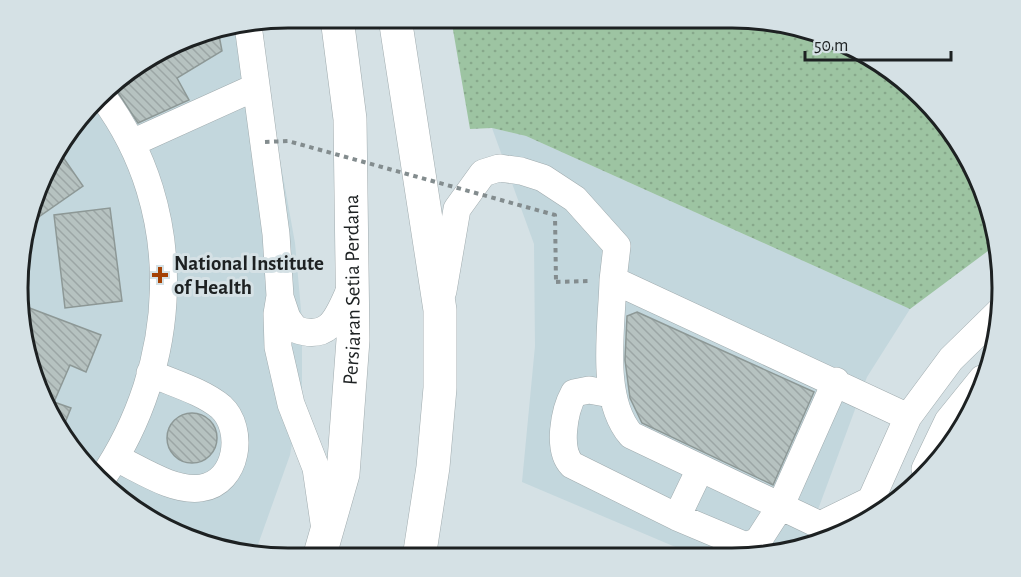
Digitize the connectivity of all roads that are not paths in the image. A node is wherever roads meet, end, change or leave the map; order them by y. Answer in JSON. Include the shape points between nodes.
{"nodes":[{"id":1,"x":338,"y":28,"type":"edge"},
{"id":2,"x":397,"y":28,"type":"edge"},
{"id":3,"x":249,"y":32,"type":"edge"},
{"id":4,"x":256,"y":87,"type":"junction"},
{"id":5,"x":107,"y":103,"type":"edge"},
{"id":6,"x":132,"y":143,"type":"junction"},
{"id":7,"x":613,"y":280,"type":"junction"},
{"id":8,"x":352,"y":285,"type":"junction"},
{"id":9,"x":280,"y":296,"type":"junction"},
{"id":10,"x":440,"y":310,"type":"junction"},
{"id":11,"x":990,"y":321,"type":"edge"},
{"id":12,"x":150,"y":373,"type":"junction"},
{"id":13,"x":836,"y":381,"type":"junction"},
{"id":14,"x":971,"y":393,"type":"edge"},
{"id":15,"x":611,"y":394,"type":"junction"},
{"id":16,"x":908,"y":417,"type":"junction"},
{"id":17,"x":931,"y":456,"type":"edge"},
{"id":18,"x":116,"y":458,"type":"junction"},
{"id":19,"x":700,"y":469,"type":"junction"},
{"id":20,"x":106,"y":473,"type":"edge"},
{"id":21,"x":780,"y":507,"type":"junction"},
{"id":22,"x":869,"y":510,"type":"edge"},
{"id":23,"x":868,"y":511,"type":"edge"},
{"id":24,"x":677,"y":518,"type":"junction"},
{"id":25,"x":823,"y":530,"type":"edge"},
{"id":26,"x":323,"y":547,"type":"edge"},
{"id":27,"x":421,"y":548,"type":"edge"}],
"edges":[{"from":1,"to":8,"type":"main road","name":"Persiaran Setia Perdana","via":[[350,119]]},
{"from":2,"to":10,"type":"main road"},
{"from":3,"to":4,"type":"street"},
{"from":4,"to":6,"type":"street"},
{"from":4,"to":9,"type":"street"},
{"from":5,"to":6,"type":"street"},
{"from":6,"to":12,"type":"street","via":[[156,215],[164,265],[164,316]]},
{"from":7,"to":10,"type":"street","via":[[617,246],[575,199],[543,178],[499,168],[483,173],[457,209]]},
{"from":7,"to":13,"type":"street"},
{"from":7,"to":15,"type":"street"},
{"from":8,"to":9,"type":"street","via":[[334,322],[315,333],[295,329]]},
{"from":8,"to":26,"type":"main road","name":"Persiaran Setia Perdana","via":[[353,340],[343,474]]},
{"from":9,"to":26,"type":"street","via":[[278,347],[284,380],[316,468]]},
{"from":10,"to":27,"type":"main road","via":[[439,400]]},
{"from":11,"to":16,"type":"street","via":[[951,359]]},
{"from":12,"to":18,"type":"street"},
{"from":12,"to":18,"type":"street","via":[[221,407],[236,436],[235,453],[229,468],[203,488],[172,484]]},
{"from":13,"to":16,"type":"street"},
{"from":13,"to":21,"type":"street"},
{"from":14,"to":17,"type":"street","via":[[948,421]]},
{"from":15,"to":19,"type":"street","via":[[621,424],[630,435]]},
{"from":15,"to":24,"type":"street","via":[[590,390],[574,393],[567,404],[566,459]]},
{"from":16,"to":22,"type":"street"},
{"from":18,"to":20,"type":"street"},
{"from":19,"to":21,"type":"street"},
{"from":19,"to":24,"type":"street"},
{"from":21,"to":24,"type":"street","via":[[758,541],[746,546]]},
{"from":21,"to":25,"type":"street"},
{"from":23,"to":25,"type":"street"}]}
